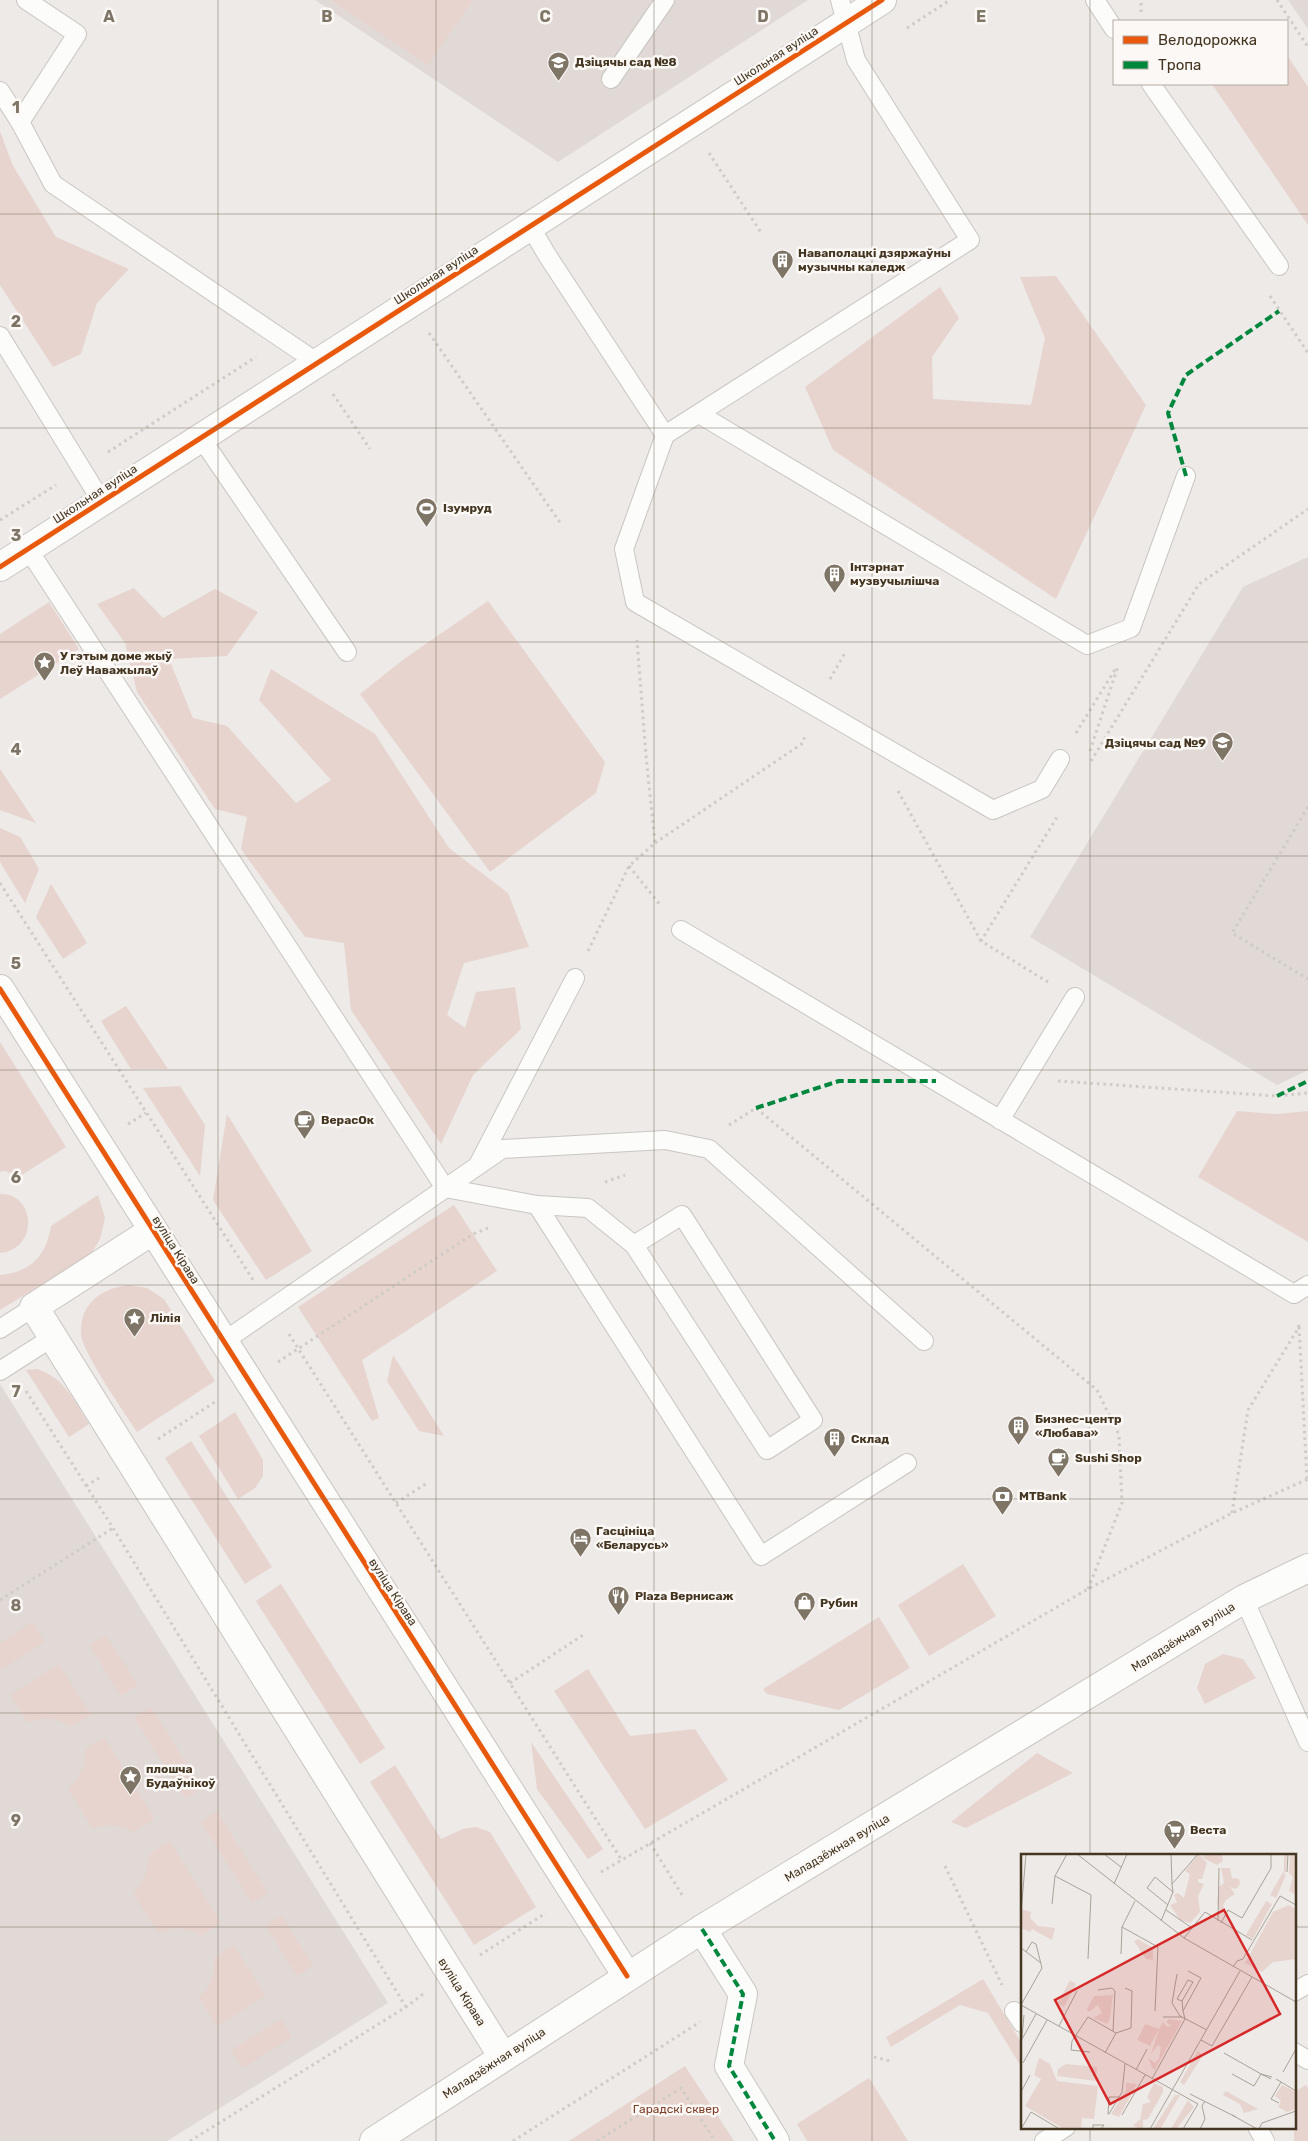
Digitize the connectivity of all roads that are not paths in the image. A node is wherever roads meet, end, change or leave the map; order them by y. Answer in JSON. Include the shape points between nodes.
{"nodes":[{"id":1,"x":26,"y":0,"type":"edge"},
{"id":2,"x":665,"y":0,"type":"edge"},
{"id":3,"x":882,"y":0,"type":"edge"},
{"id":4,"x":1095,"y":0,"type":"edge"},
{"id":5,"x":843,"y":11,"type":"edge"},
{"id":6,"x":1113,"y":27,"type":"edge"},
{"id":7,"x":611,"y":79,"type":"dead end"},
{"id":8,"x":1152,"y":85,"type":"edge"},
{"id":9,"x":0,"y":91,"type":"edge"},
{"id":10,"x":20,"y":122,"type":"junction"},
{"id":11,"x":530,"y":226,"type":"junction"},
{"id":12,"x":1279,"y":266,"type":"dead end"},
{"id":13,"x":0,"y":336,"type":"edge"},
{"id":14,"x":318,"y":363,"type":"junction"},
{"id":15,"x":699,"y":414,"type":"junction"},
{"id":16,"x":665,"y":435,"type":"junction"},
{"id":17,"x":201,"y":438,"type":"junction"},
{"id":18,"x":1186,"y":476,"type":"dead end"},
{"id":19,"x":102,"y":502,"type":"junction"},
{"id":20,"x":28,"y":549,"type":"junction"},
{"id":21,"x":0,"y":567,"type":"edge"},
{"id":22,"x":347,"y":652,"type":"dead end"},
{"id":23,"x":1060,"y":759,"type":"road end"},
{"id":24,"x":681,"y":930,"type":"road end"},
{"id":25,"x":576,"y":978,"type":"road end"},
{"id":26,"x":0,"y":990,"type":"edge"},
{"id":27,"x":1075,"y":997,"type":"road end"},
{"id":28,"x":1000,"y":1120,"type":"junction"},
{"id":29,"x":477,"y":1166,"type":"junction"},
{"id":30,"x":445,"y":1188,"type":"junction"},
{"id":31,"x":537,"y":1205,"type":"junction"},
{"id":32,"x":152,"y":1231,"type":"junction"},
{"id":33,"x":634,"y":1245,"type":"junction"},
{"id":34,"x":1301,"y":1290,"type":"edge"},
{"id":35,"x":34,"y":1307,"type":"junction"},
{"id":36,"x":0,"y":1329,"type":"edge"},
{"id":37,"x":53,"y":1338,"type":"junction"},
{"id":38,"x":924,"y":1341,"type":"dead end"},
{"id":39,"x":223,"y":1342,"type":"junction"},
{"id":40,"x":5,"y":1368,"type":"edge"},
{"id":41,"x":907,"y":1463,"type":"dead end"},
{"id":42,"x":1308,"y":1568,"type":"edge"},
{"id":43,"x":1244,"y":1599,"type":"junction"},
{"id":44,"x":1304,"y":1720,"type":"edge"},
{"id":45,"x":1308,"y":1742,"type":"edge"},
{"id":46,"x":702,"y":1928,"type":"junction"},
{"id":47,"x":627,"y":1976,"type":"junction"},
{"id":48,"x":1308,"y":1984,"type":"edge"},
{"id":49,"x":1296,"y":1991,"type":"edge"},
{"id":50,"x":1296,"y":2053,"type":"edge"},
{"id":51,"x":503,"y":2057,"type":"junction"},
{"id":52,"x":1308,"y":2060,"type":"edge"},
{"id":53,"x":1064,"y":2128,"type":"edge"},
{"id":54,"x":1258,"y":2128,"type":"edge"},
{"id":55,"x":374,"y":2141,"type":"edge"},
{"id":56,"x":775,"y":2141,"type":"edge"},
{"id":57,"x":1044,"y":2141,"type":"edge"},
{"id":58,"x":1265,"y":2141,"type":"edge"}],
"edges":[{"from":1,"to":10,"type":"lane","via":[[77,34]]},
{"from":2,"to":7,"type":"lane"},
{"from":3,"to":5,"type":"street","name":"Школьная вуліца"},
{"from":4,"to":6,"type":"lane"},
{"from":5,"to":11,"type":"street","name":"Школьная вуліца"},
{"from":5,"to":15,"type":"lane","via":[[856,60],[970,240]]},
{"from":8,"to":12,"type":"lane"},
{"from":9,"to":10,"type":"lane"},
{"from":10,"to":14,"type":"lane","via":[[53,184]]},
{"from":11,"to":14,"type":"street","name":"Школьная вуліца"},
{"from":11,"to":16,"type":"lane"},
{"from":13,"to":19,"type":"lane"},
{"from":14,"to":17,"type":"street","name":"Школьная вуліца"},
{"from":15,"to":16,"type":"lane"},
{"from":15,"to":18,"type":"lane","via":[[1087,644],[1131,628]]},
{"from":16,"to":23,"type":"lane","via":[[624,549],[635,602],[993,810],[1042,789]]},
{"from":17,"to":19,"type":"street","name":"Школьная вуліца"},
{"from":17,"to":22,"type":"lane"},
{"from":19,"to":20,"type":"street","name":"Школьная вуліца"},
{"from":20,"to":21,"type":"street","name":"Школьная вуліца"},
{"from":20,"to":30,"type":"lane"},
{"from":24,"to":28,"type":"lane"},
{"from":25,"to":29,"type":"lane"},
{"from":26,"to":32,"type":"street","name":"вуліца Кірава"},
{"from":27,"to":28,"type":"lane"},
{"from":28,"to":34,"type":"lane"},
{"from":29,"to":30,"type":"lane"},
{"from":29,"to":38,"type":"lane","via":[[502,1149],[665,1140],[709,1149]]},
{"from":30,"to":31,"type":"lane"},
{"from":30,"to":39,"type":"lane"},
{"from":31,"to":33,"type":"lane","via":[[588,1208]]},
{"from":31,"to":41,"type":"lane","via":[[761,1556]]},
{"from":32,"to":35,"type":"street","name":"вуліца Кірава"},
{"from":32,"to":39,"type":"street","name":"вуліца Кірава"},
{"from":33,"to":33,"type":"lane","via":[[767,1450],[813,1420],[682,1215]]},
{"from":35,"to":36,"type":"lane"},
{"from":35,"to":37,"type":"street","name":"вуліца Кірава"},
{"from":37,"to":40,"type":"lane"},
{"from":37,"to":51,"type":"street","name":"вуліца Кірава"},
{"from":39,"to":47,"type":"street","name":"вуліца Кірава"},
{"from":42,"to":43,"type":"street","name":"Маладзёжная вуліца"},
{"from":43,"to":44,"type":"lane"},
{"from":43,"to":46,"type":"street","name":"Маладзёжная вуліца"},
{"from":44,"to":45,"type":"lane"},
{"from":46,"to":47,"type":"street","name":"Маладзёжная вуліца"},
{"from":46,"to":56,"type":"street","via":[[743,1994],[729,2066]]},
{"from":47,"to":51,"type":"street","name":"Маладзёжная вуліца"},
{"from":48,"to":49,"type":"lane"},
{"from":50,"to":52,"type":"lane"},
{"from":51,"to":55,"type":"street","name":"Маладзёжная вуліца"},
{"from":53,"to":57,"type":"lane"},
{"from":54,"to":58,"type":"lane"}]}
